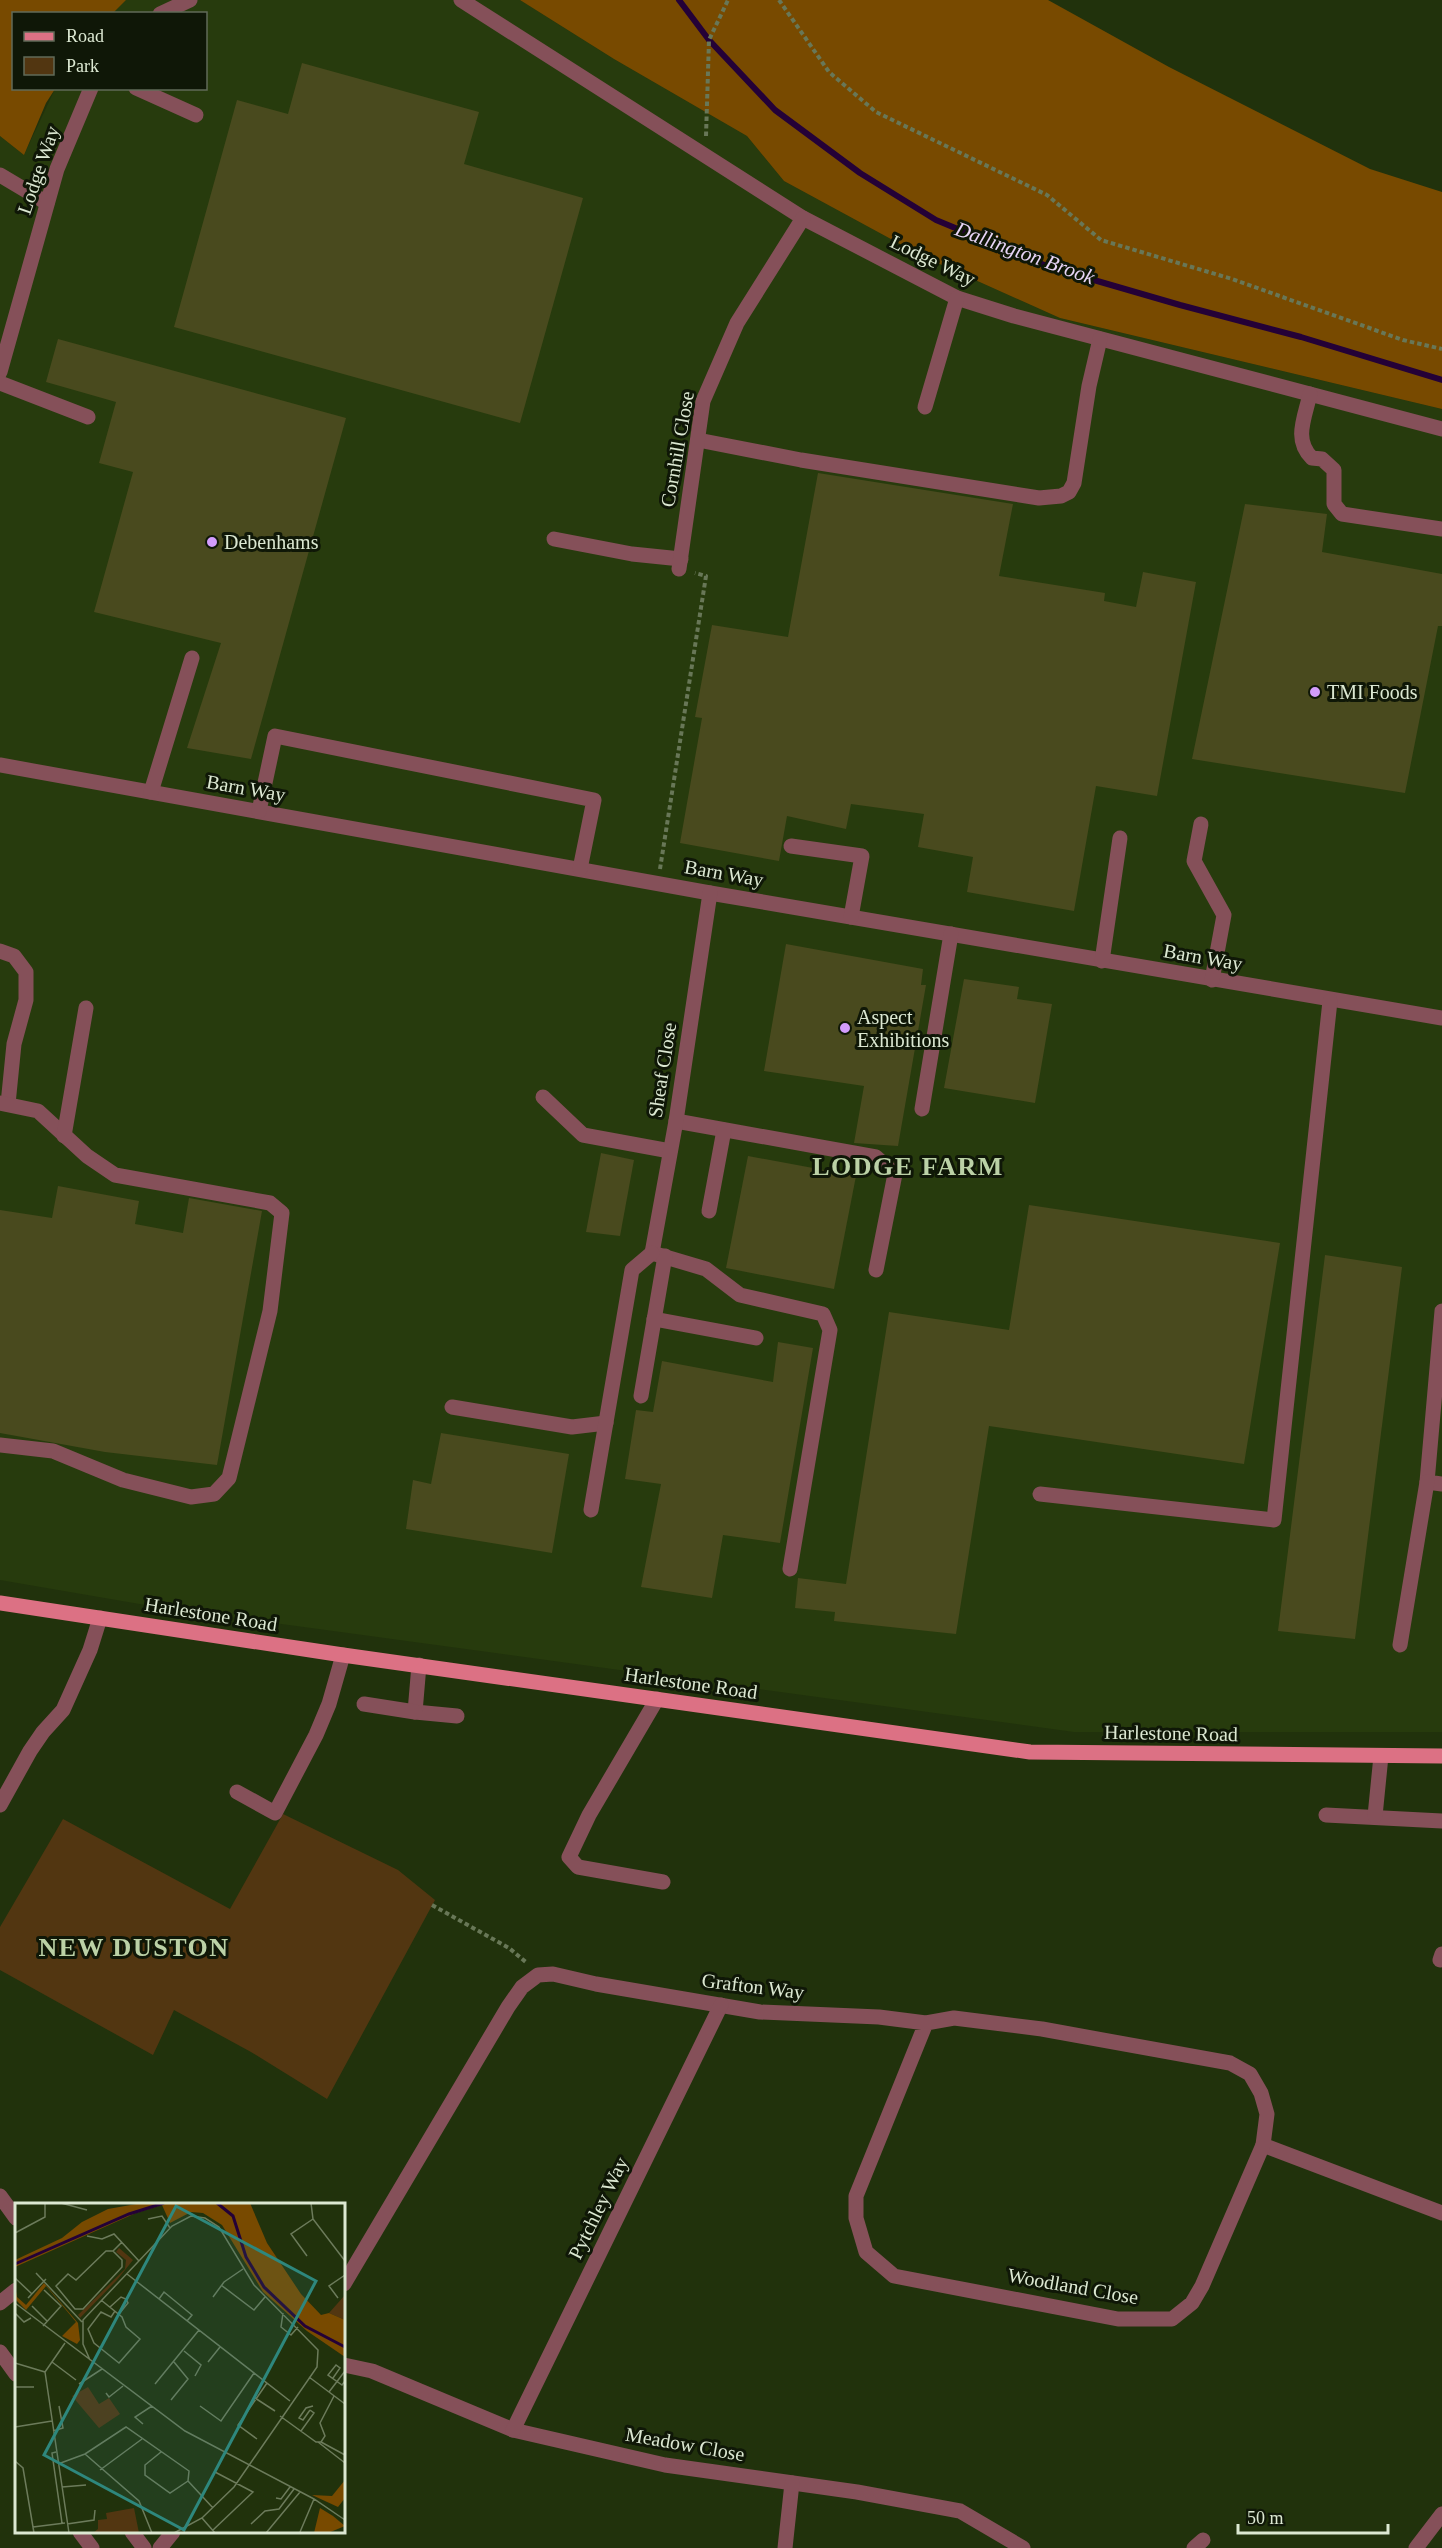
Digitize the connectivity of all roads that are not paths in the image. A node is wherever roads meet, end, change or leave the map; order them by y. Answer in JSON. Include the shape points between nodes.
{"nodes":[{"id":1,"x":190,"y":0,"type":"edge"},
{"id":2,"x":461,"y":0,"type":"edge"},
{"id":3,"x":164,"y":12,"type":"edge"},
{"id":4,"x":90,"y":90,"type":"edge"},
{"id":5,"x":140,"y":90,"type":"edge"},
{"id":6,"x":196,"y":115,"type":"dead end"},
{"id":7,"x":0,"y":174,"type":"edge"},
{"id":8,"x":47,"y":203,"type":"junction"},
{"id":9,"x":803,"y":218,"type":"junction"},
{"id":10,"x":957,"y":298,"type":"junction"},
{"id":11,"x":1100,"y":339,"type":"junction"},
{"id":12,"x":0,"y":372,"type":"edge"},
{"id":13,"x":0,"y":383,"type":"edge"},
{"id":14,"x":1310,"y":394,"type":"junction"},
{"id":15,"x":926,"y":407,"type":"dead end"},
{"id":16,"x":88,"y":417,"type":"dead end"},
{"id":17,"x":1442,"y":429,"type":"edge"},
{"id":18,"x":698,"y":440,"type":"junction"},
{"id":19,"x":1442,"y":528,"type":"edge"},
{"id":20,"x":554,"y":539,"type":"dead end"},
{"id":21,"x":192,"y":658,"type":"dead end"},
{"id":22,"x":0,"y":765,"type":"edge"},
{"id":23,"x":151,"y":792,"type":"junction"},
{"id":24,"x":260,"y":812,"type":"junction"},
{"id":25,"x":1201,"y":824,"type":"dead end"},
{"id":26,"x":1120,"y":838,"type":"dead end"},
{"id":27,"x":791,"y":846,"type":"dead end"},
{"id":28,"x":580,"y":869,"type":"junction"},
{"id":29,"x":710,"y":892,"type":"junction"},
{"id":30,"x":851,"y":917,"type":"junction"},
{"id":31,"x":951,"y":934,"type":"junction"},
{"id":32,"x":0,"y":951,"type":"edge"},
{"id":33,"x":1102,"y":961,"type":"junction"},
{"id":34,"x":1212,"y":980,"type":"junction"},
{"id":35,"x":1330,"y":1001,"type":"junction"},
{"id":36,"x":86,"y":1008,"type":"dead end"},
{"id":37,"x":1442,"y":1018,"type":"edge"},
{"id":38,"x":7,"y":1040,"type":"edge"},
{"id":39,"x":543,"y":1097,"type":"dead end"},
{"id":40,"x":4,"y":1104,"type":"edge"},
{"id":41,"x":922,"y":1109,"type":"dead end"},
{"id":42,"x":676,"y":1121,"type":"junction"},
{"id":43,"x":724,"y":1130,"type":"junction"},
{"id":44,"x":64,"y":1136,"type":"junction"},
{"id":45,"x":670,"y":1151,"type":"junction"},
{"id":46,"x":709,"y":1211,"type":"dead end"},
{"id":47,"x":658,"y":1255,"type":"junction"},
{"id":48,"x":876,"y":1270,"type":"dead end"},
{"id":49,"x":1442,"y":1311,"type":"edge"},
{"id":50,"x":654,"y":1320,"type":"junction"},
{"id":51,"x":756,"y":1338,"type":"dead end"},
{"id":52,"x":641,"y":1396,"type":"dead end"},
{"id":53,"x":452,"y":1407,"type":"dead end"},
{"id":54,"x":606,"y":1423,"type":"junction"},
{"id":55,"x":0,"y":1445,"type":"edge"},
{"id":56,"x":1435,"y":1483,"type":"edge"},
{"id":57,"x":1040,"y":1494,"type":"dead end"},
{"id":58,"x":591,"y":1510,"type":"dead end"},
{"id":59,"x":790,"y":1569,"type":"dead end"},
{"id":60,"x":0,"y":1603,"type":"edge"},
{"id":61,"x":99,"y":1618,"type":"junction"},
{"id":62,"x":1400,"y":1645,"type":"dead end"},
{"id":63,"x":343,"y":1655,"type":"junction"},
{"id":64,"x":419,"y":1665,"type":"junction"},
{"id":65,"x":657,"y":1699,"type":"junction"},
{"id":66,"x":364,"y":1704,"type":"dead end"},
{"id":67,"x":415,"y":1712,"type":"junction"},
{"id":68,"x":456,"y":1716,"type":"dead end"},
{"id":69,"x":1381,"y":1756,"type":"junction"},
{"id":70,"x":1442,"y":1756,"type":"edge"},
{"id":71,"x":237,"y":1792,"type":"dead end"},
{"id":72,"x":0,"y":1805,"type":"edge"},
{"id":73,"x":1326,"y":1815,"type":"dead end"},
{"id":74,"x":1375,"y":1816,"type":"junction"},
{"id":75,"x":1442,"y":1821,"type":"edge"},
{"id":76,"x":663,"y":1881,"type":"dead end"},
{"id":77,"x":721,"y":2005,"type":"junction"},
{"id":78,"x":926,"y":2023,"type":"junction"},
{"id":79,"x":1263,"y":2145,"type":"junction"},
{"id":80,"x":0,"y":2196,"type":"edge"},
{"id":81,"x":1442,"y":2213,"type":"edge"},
{"id":82,"x":15,"y":2217,"type":"edge"},
{"id":83,"x":345,"y":2282,"type":"edge"},
{"id":84,"x":15,"y":2291,"type":"edge"},
{"id":85,"x":0,"y":2303,"type":"edge"},
{"id":86,"x":0,"y":2352,"type":"edge"},
{"id":87,"x":345,"y":2365,"type":"edge"},
{"id":88,"x":15,"y":2373,"type":"edge"},
{"id":89,"x":513,"y":2430,"type":"junction"},
{"id":90,"x":792,"y":2483,"type":"junction"},
{"id":91,"x":1442,"y":2514,"type":"edge"},
{"id":92,"x":81,"y":2533,"type":"edge"},
{"id":93,"x":133,"y":2533,"type":"edge"},
{"id":94,"x":172,"y":2533,"type":"edge"},
{"id":95,"x":92,"y":2548,"type":"edge"},
{"id":96,"x":144,"y":2548,"type":"edge"},
{"id":97,"x":160,"y":2548,"type":"edge"},
{"id":98,"x":785,"y":2548,"type":"edge"},
{"id":99,"x":1023,"y":2548,"type":"edge"},
{"id":100,"x":1416,"y":2548,"type":"edge"}],
"edges":[{"from":1,"to":3,"type":"street"},
{"from":2,"to":9,"type":"street","name":"Lodge Way"},
{"from":4,"to":8,"type":"street","name":"Lodge Way"},
{"from":5,"to":6,"type":"street"},
{"from":7,"to":8,"type":"street"},
{"from":8,"to":12,"type":"street","name":"Lodge Way"},
{"from":9,"to":10,"type":"street","name":"Lodge Way"},
{"from":9,"to":18,"type":"street","name":"Cornhill Close","via":[[737,323],[703,402]]},
{"from":10,"to":11,"type":"street","name":"Lodge Way"},
{"from":10,"to":15,"type":"street"},
{"from":11,"to":14,"type":"street","name":"Lodge Way"},
{"from":11,"to":18,"type":"street","via":[[1074,483],[1061,496],[1039,498]]},
{"from":13,"to":16,"type":"street"},
{"from":14,"to":17,"type":"street","name":"Lodge Way"},
{"from":14,"to":19,"type":"street","via":[[1300,441],[1312,458],[1322,459],[1334,470],[1334,504],[1342,514]]},
{"from":18,"to":20,"type":"street","name":"Cornhill Close","via":[[680,564]]},
{"from":21,"to":23,"type":"street"},
{"from":22,"to":23,"type":"street","name":"Barn Way"},
{"from":23,"to":24,"type":"street","name":"Barn Way"},
{"from":24,"to":28,"type":"street","name":"Barn Way"},
{"from":24,"to":28,"type":"street","via":[[275,736],[594,800]]},
{"from":25,"to":34,"type":"street","via":[[1194,861],[1224,915]]},
{"from":26,"to":33,"type":"street"},
{"from":27,"to":30,"type":"street","via":[[862,856]]},
{"from":28,"to":29,"type":"street","name":"Barn Way"},
{"from":29,"to":30,"type":"street","name":"Barn Way"},
{"from":29,"to":42,"type":"street","name":"Sheaf Close"},
{"from":30,"to":31,"type":"street","name":"Barn Way"},
{"from":31,"to":33,"type":"street","name":"Barn Way"},
{"from":31,"to":41,"type":"street"},
{"from":32,"to":38,"type":"street","via":[[14,956],[26,972],[26,1000]]},
{"from":33,"to":34,"type":"street","name":"Barn Way"},
{"from":34,"to":35,"type":"street","name":"Barn Way"},
{"from":35,"to":37,"type":"street","name":"Barn Way"},
{"from":35,"to":57,"type":"street","via":[[1274,1520]]},
{"from":36,"to":44,"type":"street"},
{"from":38,"to":40,"type":"street"},
{"from":39,"to":45,"type":"street","via":[[583,1135]]},
{"from":40,"to":44,"type":"street","via":[[38,1111]]},
{"from":42,"to":43,"type":"street"},
{"from":42,"to":45,"type":"street","name":"Sheaf Close"},
{"from":43,"to":46,"type":"street"},
{"from":43,"to":48,"type":"street","via":[[876,1158],[896,1174]]},
{"from":44,"to":55,"type":"street","via":[[115,1175],[270,1203],[282,1213],[270,1311],[229,1478],[214,1494],[191,1497],[123,1480],[53,1451]]},
{"from":45,"to":47,"type":"street","name":"Sheaf Close"},
{"from":47,"to":50,"type":"street","name":"Sheaf Close"},
{"from":47,"to":54,"type":"street","via":[[632,1270]]},
{"from":47,"to":59,"type":"street","via":[[706,1269],[740,1295],[823,1314],[830,1330]]},
{"from":49,"to":56,"type":"street"},
{"from":50,"to":51,"type":"street"},
{"from":50,"to":52,"type":"street","name":"Sheaf Close"},
{"from":53,"to":54,"type":"street","via":[[572,1427]]},
{"from":54,"to":58,"type":"street"},
{"from":56,"to":62,"type":"street"},
{"from":60,"to":61,"type":"main road","name":"Harlestone Road"},
{"from":61,"to":63,"type":"main road","name":"Harlestone Road"},
{"from":61,"to":72,"type":"street","via":[[90,1650],[63,1710],[30,1751]]},
{"from":63,"to":64,"type":"main road","name":"Harlestone Road"},
{"from":63,"to":71,"type":"street","via":[[316,1735],[275,1813]]},
{"from":64,"to":65,"type":"main road","name":"Harlestone Road"},
{"from":64,"to":67,"type":"street"},
{"from":65,"to":69,"type":"main road","name":"Harlestone Road","via":[[1030,1752]]},
{"from":65,"to":76,"type":"street","via":[[569,1857],[578,1867]]},
{"from":66,"to":67,"type":"street"},
{"from":67,"to":68,"type":"street"},
{"from":69,"to":70,"type":"main road","name":"Harlestone Road"},
{"from":69,"to":74,"type":"street"},
{"from":73,"to":74,"type":"street"},
{"from":74,"to":75,"type":"street"},
{"from":77,"to":78,"type":"street","name":"Grafton Way","via":[[760,2012]]},
{"from":77,"to":83,"type":"street","name":"Grafton Way","via":[[553,1974],[537,1975],[522,1987],[508,2007]]},
{"from":77,"to":89,"type":"street","name":"Pytchley Way"},
{"from":78,"to":79,"type":"street","name":"Grafton Way","via":[[954,2018],[1042,2028],[1230,2063],[1250,2074],[1261,2093],[1267,2114]]},
{"from":78,"to":79,"type":"street","name":"Woodland Close","via":[[856,2196],[856,2218],[866,2252],[894,2276],[1118,2319],[1172,2319],[1192,2303],[1202,2286]]},
{"from":79,"to":81,"type":"street"},
{"from":80,"to":82,"type":"street"},
{"from":84,"to":85,"type":"street"},
{"from":86,"to":88,"type":"street"},
{"from":87,"to":89,"type":"street","name":"Meadow Close","via":[[372,2371]]},
{"from":89,"to":90,"type":"street","name":"Meadow Close","via":[[665,2465]]},
{"from":90,"to":98,"type":"street"},
{"from":90,"to":99,"type":"street","name":"Meadow Close","via":[[960,2511]]},
{"from":91,"to":100,"type":"street"},
{"from":92,"to":95,"type":"street"},
{"from":93,"to":96,"type":"street"},
{"from":94,"to":97,"type":"street"}]}
